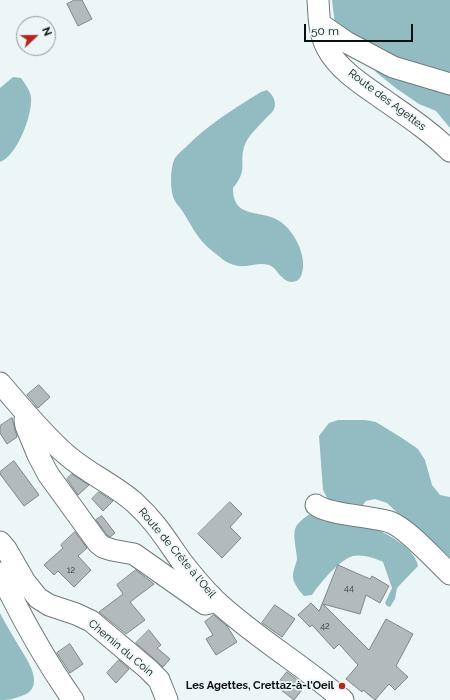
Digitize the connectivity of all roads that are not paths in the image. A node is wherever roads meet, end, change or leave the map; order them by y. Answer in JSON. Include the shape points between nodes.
{"nodes":[{"id":1,"x":318,"y":0,"type":"edge"},
{"id":2,"x":320,"y":24,"type":"junction"},
{"id":3,"x":450,"y":84,"type":"edge"},
{"id":4,"x":450,"y":151,"type":"edge"},
{"id":5,"x":0,"y":383,"type":"edge"},
{"id":6,"x":28,"y":414,"type":"junction"},
{"id":7,"x":316,"y":505,"type":"dead end"},
{"id":8,"x":0,"y":542,"type":"edge"},
{"id":9,"x":0,"y":573,"type":"edge"},
{"id":10,"x":450,"y":574,"type":"edge"},
{"id":11,"x":215,"y":599,"type":"junction"},
{"id":12,"x":73,"y":700,"type":"edge"},
{"id":13,"x":166,"y":700,"type":"edge"},
{"id":14,"x":343,"y":700,"type":"edge"}],
"edges":[{"from":1,"to":2,"type":"street","name":"Route des Agettes"},
{"from":2,"to":3,"type":"street","via":[[346,42],[393,67]]},
{"from":2,"to":4,"type":"street","name":"Route des Agettes","via":[[327,47],[347,72],[427,130]]},
{"from":5,"to":6,"type":"street","name":"Route de Crête à l'Oeil"},
{"from":6,"to":11,"type":"street","name":"Route de Crête à l'Oeil","via":[[68,456],[123,493],[144,511],[188,570]]},
{"from":6,"to":11,"type":"street","via":[[26,426],[48,474],[98,543],[112,550],[134,554],[205,604]]},
{"from":7,"to":10,"type":"street","via":[[328,510],[390,522],[404,530]]},
{"from":8,"to":13,"type":"street","name":"Chemin du Coin","via":[[38,598],[49,605],[91,621],[159,680]]},
{"from":9,"to":12,"type":"street","via":[[33,637]]},
{"from":11,"to":14,"type":"street","name":"Route de Crête à l'Oeil","via":[[240,622],[312,674]]}]}
